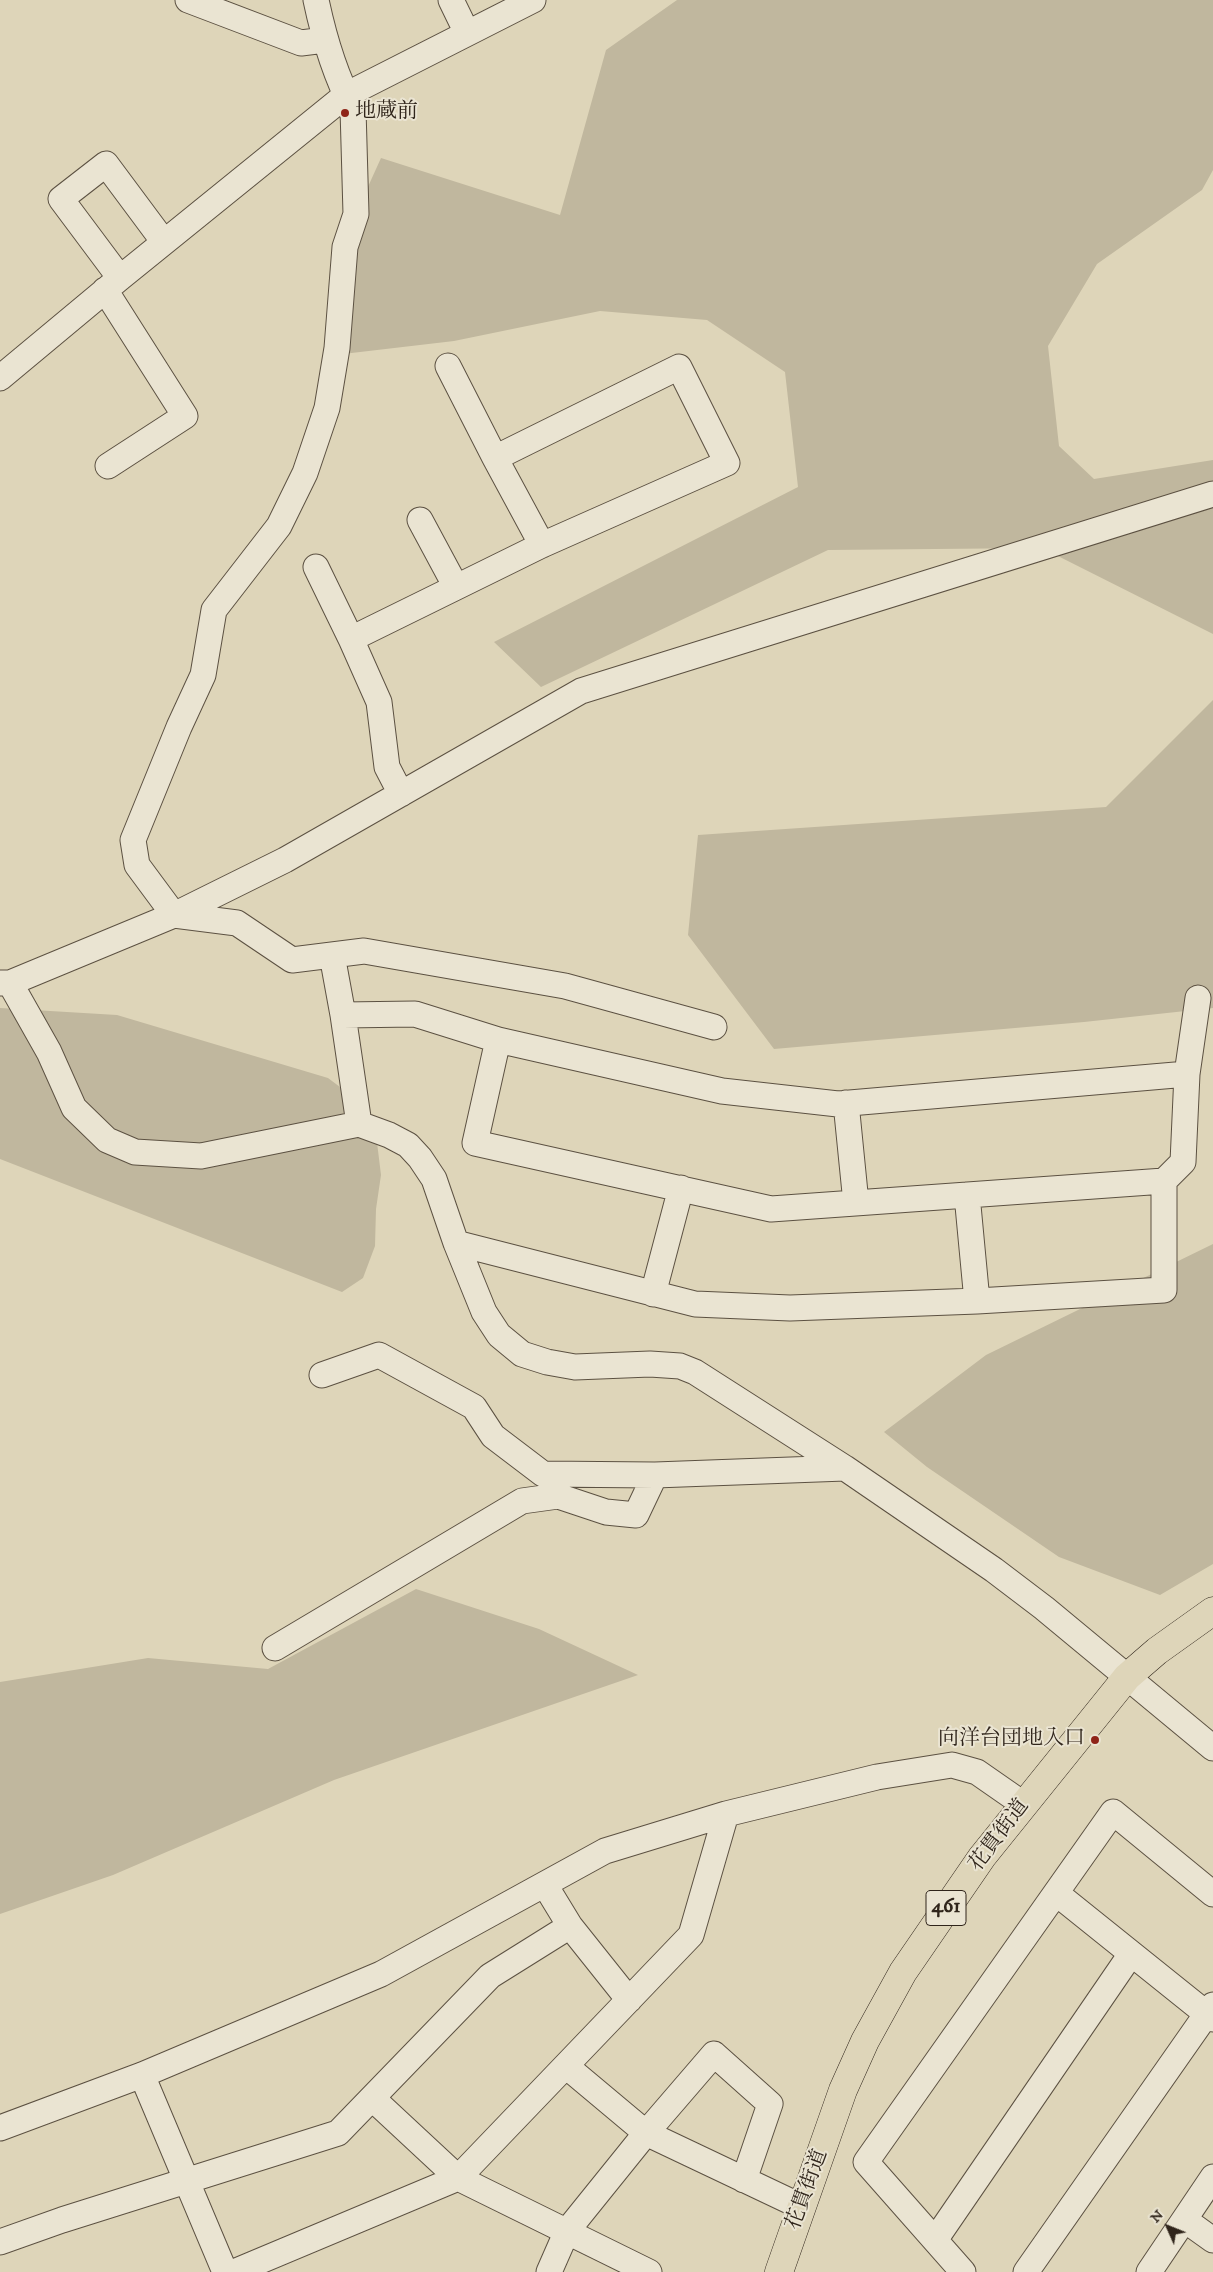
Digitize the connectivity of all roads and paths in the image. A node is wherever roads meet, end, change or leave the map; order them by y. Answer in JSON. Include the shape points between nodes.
{"nodes":[{"id":1,"x":188,"y":0,"type":"edge"},
{"id":2,"x":316,"y":0,"type":"edge"},
{"id":3,"x":451,"y":0,"type":"edge"},
{"id":4,"x":533,"y":0,"type":"edge"},
{"id":5,"x":467,"y":33,"type":"junction"},
{"id":6,"x":325,"y":40,"type":"junction"},
{"id":7,"x":346,"y":95,"type":"junction"},
{"id":8,"x":164,"y":242,"type":"junction"},
{"id":9,"x":112,"y":284,"type":"junction"},
{"id":10,"x":448,"y":366,"type":"dead end"},
{"id":11,"x":0,"y":378,"type":"edge"},
{"id":12,"x":494,"y":458,"type":"junction"},
{"id":13,"x":108,"y":466,"type":"dead end"},
{"id":14,"x":1213,"y":494,"type":"edge"},
{"id":15,"x":420,"y":520,"type":"dead end"},
{"id":16,"x":542,"y":544,"type":"junction"},
{"id":17,"x":316,"y":567,"type":"dead end"},
{"id":18,"x":456,"y":587,"type":"junction"},
{"id":19,"x":351,"y":639,"type":"junction"},
{"id":20,"x":401,"y":794,"type":"junction"},
{"id":21,"x":174,"y":915,"type":"junction"},
{"id":22,"x":332,"y":955,"type":"junction"},
{"id":23,"x":5,"y":983,"type":"edge"},
{"id":24,"x":1198,"y":998,"type":"dead end"},
{"id":25,"x":343,"y":1015,"type":"junction"},
{"id":26,"x":714,"y":1027,"type":"dead end"},
{"id":27,"x":498,"y":1040,"type":"junction"},
{"id":28,"x":1187,"y":1074,"type":"junction"},
{"id":29,"x":846,"y":1103,"type":"junction"},
{"id":30,"x":360,"y":1124,"type":"junction"},
{"id":31,"x":1164,"y":1182,"type":"junction"},
{"id":32,"x":681,"y":1188,"type":"junction"},
{"id":33,"x":967,"y":1195,"type":"junction"},
{"id":34,"x":856,"y":1203,"type":"junction"},
{"id":35,"x":456,"y":1244,"type":"junction"},
{"id":36,"x":653,"y":1294,"type":"junction"},
{"id":37,"x":977,"y":1301,"type":"junction"},
{"id":38,"x":322,"y":1375,"type":"dead end"},
{"id":39,"x":844,"y":1468,"type":"junction"},
{"id":40,"x":656,"y":1475,"type":"junction"},
{"id":41,"x":1213,"y":1612,"type":"edge"},
{"id":42,"x":275,"y":1648,"type":"dead end"},
{"id":43,"x":1127,"y":1677,"type":"junction"},
{"id":44,"x":1213,"y":1748,"type":"edge"},
{"id":45,"x":1023,"y":1804,"type":"junction"},
{"id":46,"x":726,"y":1814,"type":"junction"},
{"id":47,"x":544,"y":1885,"type":"junction"},
{"id":48,"x":1056,"y":1893,"type":"junction"},
{"id":49,"x":1213,"y":1894,"type":"edge"},
{"id":50,"x":570,"y":1926,"type":"junction"},
{"id":51,"x":1131,"y":1954,"type":"junction"},
{"id":52,"x":629,"y":2000,"type":"junction"},
{"id":53,"x":1211,"y":2012,"type":"edge"},
{"id":54,"x":566,"y":2066,"type":"junction"},
{"id":55,"x":142,"y":2075,"type":"junction"},
{"id":56,"x":372,"y":2098,"type":"junction"},
{"id":57,"x":0,"y":2128,"type":"edge"},
{"id":58,"x":646,"y":2133,"type":"junction"},
{"id":59,"x":1213,"y":2177,"type":"edge"},
{"id":60,"x":458,"y":2178,"type":"junction"},
{"id":61,"x":744,"y":2180,"type":"junction"},
{"id":62,"x":187,"y":2181,"type":"junction"},
{"id":63,"x":802,"y":2207,"type":"junction"},
{"id":64,"x":1185,"y":2220,"type":"junction"},
{"id":65,"x":567,"y":2231,"type":"junction"},
{"id":66,"x":935,"y":2240,"type":"junction"},
{"id":67,"x":1213,"y":2240,"type":"edge"},
{"id":68,"x":0,"y":2242,"type":"edge"},
{"id":69,"x":224,"y":2272,"type":"edge"},
{"id":70,"x":234,"y":2272,"type":"edge"},
{"id":71,"x":549,"y":2272,"type":"edge"},
{"id":72,"x":649,"y":2272,"type":"edge"},
{"id":73,"x":779,"y":2272,"type":"edge"},
{"id":74,"x":963,"y":2272,"type":"edge"},
{"id":75,"x":1026,"y":2272,"type":"edge"},
{"id":76,"x":1149,"y":2272,"type":"edge"}],
"edges":[{"from":1,"to":6,"type":"street","via":[[301,44]]},
{"from":2,"to":6,"type":"street"},
{"from":3,"to":5,"type":"street"},
{"from":4,"to":5,"type":"street"},
{"from":5,"to":7,"type":"street"},
{"from":6,"to":7,"type":"street"},
{"from":7,"to":8,"type":"street"},
{"from":7,"to":21,"type":"street","via":[[353,109],[356,214],[345,247],[337,348],[327,408],[305,473],[279,526],[214,610],[203,675],[133,840],[137,865]]},
{"from":8,"to":9,"type":"street"},
{"from":8,"to":9,"type":"street","via":[[106,164],[62,199]]},
{"from":9,"to":11,"type":"street"},
{"from":9,"to":13,"type":"street","via":[[185,416]]},
{"from":10,"to":12,"type":"street"},
{"from":12,"to":16,"type":"street"},
{"from":12,"to":16,"type":"street","via":[[679,367],[727,462]]},
{"from":14,"to":20,"type":"street","via":[[581,691]]},
{"from":15,"to":18,"type":"street"},
{"from":16,"to":18,"type":"street"},
{"from":17,"to":19,"type":"street"},
{"from":18,"to":19,"type":"street"},
{"from":19,"to":20,"type":"street","via":[[379,702],[387,767]]},
{"from":20,"to":21,"type":"street","via":[[285,860]]},
{"from":21,"to":22,"type":"street","via":[[237,923],[292,960]]},
{"from":21,"to":23,"type":"street"},
{"from":22,"to":25,"type":"street"},
{"from":22,"to":26,"type":"street","via":[[364,951],[566,986]]},
{"from":23,"to":30,"type":"street","via":[[49,1052],[74,1108],[107,1140],[135,1152],[201,1156]]},
{"from":24,"to":28,"type":"street"},
{"from":25,"to":27,"type":"street","via":[[415,1014]]},
{"from":25,"to":30,"type":"street"},
{"from":27,"to":29,"type":"street","via":[[722,1091]]},
{"from":27,"to":32,"type":"street","via":[[475,1143]]},
{"from":28,"to":29,"type":"street"},
{"from":28,"to":31,"type":"street","via":[[1183,1162]]},
{"from":29,"to":34,"type":"street"},
{"from":30,"to":35,"type":"street","via":[[408,1145],[420,1158],[434,1180]]},
{"from":31,"to":33,"type":"street"},
{"from":31,"to":37,"type":"street","via":[[1164,1290]]},
{"from":32,"to":34,"type":"street","via":[[771,1209]]},
{"from":32,"to":36,"type":"street"},
{"from":33,"to":34,"type":"street"},
{"from":33,"to":37,"type":"street"},
{"from":35,"to":36,"type":"street"},
{"from":35,"to":39,"type":"street","via":[[484,1312],[499,1335],[522,1354],[575,1367],[680,1366]]},
{"from":36,"to":37,"type":"street","via":[[695,1304],[790,1308]]},
{"from":38,"to":40,"type":"street","via":[[378,1355],[474,1407],[493,1436],[542,1474]]},
{"from":39,"to":40,"type":"street"},
{"from":39,"to":43,"type":"street","via":[[994,1570]]},
{"from":40,"to":42,"type":"street","via":[[636,1515],[606,1512],[558,1496],[522,1501]]},
{"from":41,"to":43,"type":"highway","name":"花貫街道","number":"461","via":[[1157,1651]]},
{"from":43,"to":44,"type":"street"},
{"from":43,"to":45,"type":"highway","name":"花貫街道","number":"461"},
{"from":45,"to":46,"type":"street","via":[[977,1772],[952,1765],[877,1776]]},
{"from":45,"to":63,"type":"highway","name":"花貫街道","number":"461","via":[[936,1923],[879,2015],[843,2090]]},
{"from":46,"to":47,"type":"street","via":[[605,1851]]},
{"from":46,"to":52,"type":"street","via":[[691,1935]]},
{"from":47,"to":50,"type":"street"},
{"from":47,"to":55,"type":"street","via":[[381,1974]]},
{"from":48,"to":49,"type":"street","via":[[1113,1812]]},
{"from":48,"to":51,"type":"street"},
{"from":48,"to":66,"type":"street","via":[[866,2162]]},
{"from":50,"to":52,"type":"street"},
{"from":50,"to":56,"type":"street","via":[[490,1976]]},
{"from":51,"to":53,"type":"street"},
{"from":51,"to":66,"type":"street"},
{"from":52,"to":54,"type":"street"},
{"from":53,"to":75,"type":"street"},
{"from":54,"to":58,"type":"street"},
{"from":54,"to":60,"type":"street"},
{"from":55,"to":57,"type":"street"},
{"from":55,"to":62,"type":"street"},
{"from":56,"to":60,"type":"street"},
{"from":56,"to":62,"type":"street","via":[[338,2133]]},
{"from":58,"to":61,"type":"street"},
{"from":58,"to":61,"type":"street","via":[[714,2054],[770,2104]]},
{"from":58,"to":65,"type":"street"},
{"from":59,"to":64,"type":"street"},
{"from":60,"to":65,"type":"street"},
{"from":60,"to":70,"type":"street"},
{"from":61,"to":63,"type":"street"},
{"from":62,"to":68,"type":"street"},
{"from":62,"to":69,"type":"street"},
{"from":63,"to":73,"type":"highway","name":"花貫街道","number":"461"},
{"from":64,"to":67,"type":"street"},
{"from":64,"to":76,"type":"street"},
{"from":65,"to":71,"type":"street"},
{"from":65,"to":72,"type":"street"},
{"from":66,"to":74,"type":"street"}]}
